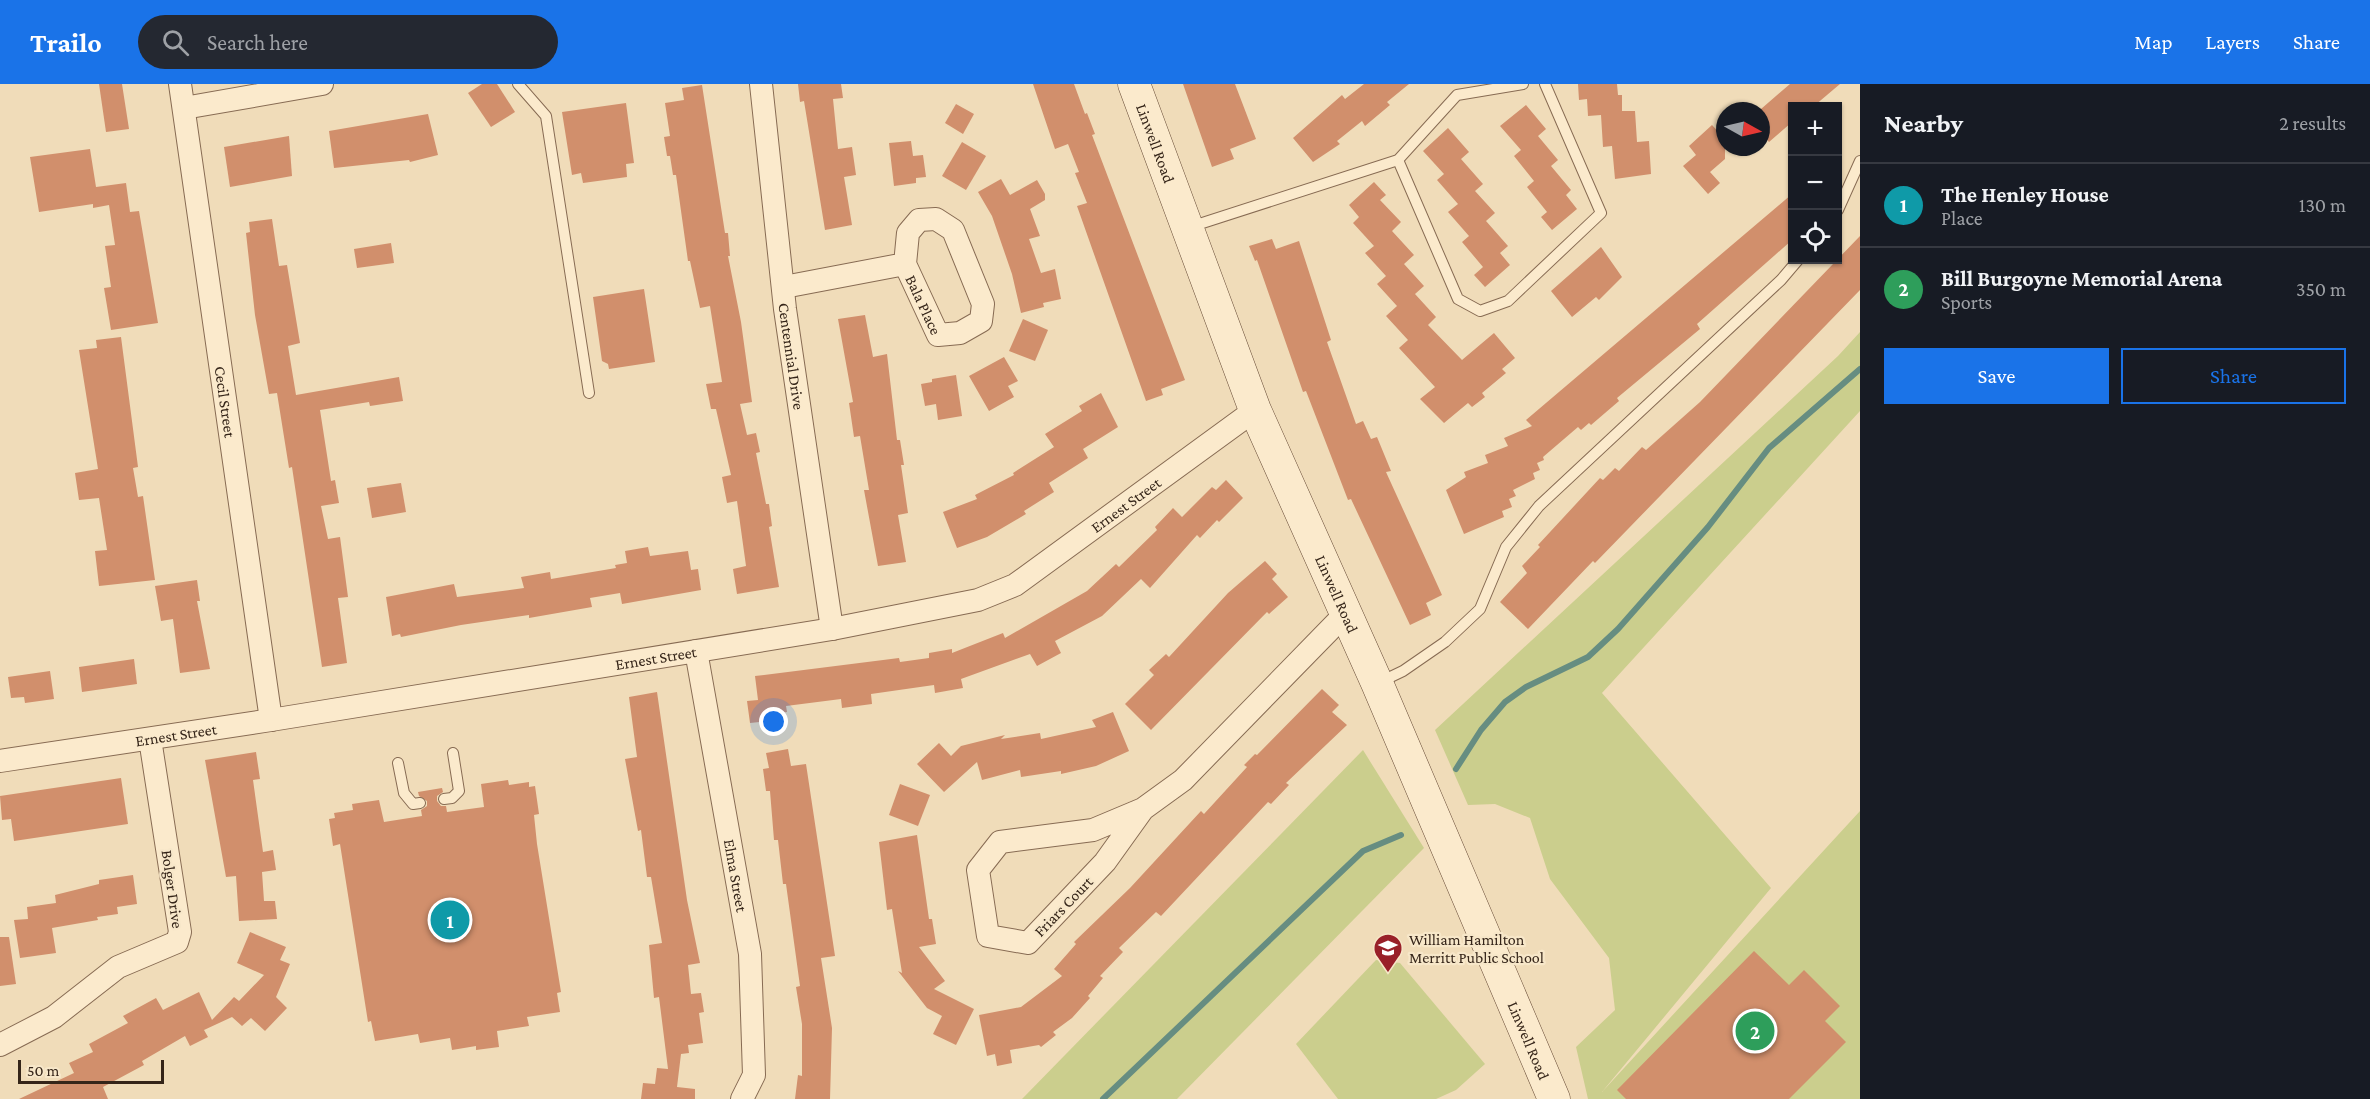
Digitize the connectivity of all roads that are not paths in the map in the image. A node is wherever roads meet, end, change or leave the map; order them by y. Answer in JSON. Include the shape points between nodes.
{"nodes":[{"id":1,"x":180,"y":84,"type":"edge"},
{"id":2,"x":322,"y":84,"type":"edge"},
{"id":3,"x":518,"y":84,"type":"edge"},
{"id":4,"x":761,"y":84,"type":"edge"},
{"id":5,"x":1134,"y":84,"type":"edge"},
{"id":6,"x":1523,"y":84,"type":"edge"},
{"id":7,"x":1545,"y":84,"type":"edge"},
{"id":8,"x":184,"y":108,"type":"junction"},
{"id":9,"x":1398,"y":160,"type":"junction"},
{"id":10,"x":1860,"y":161,"type":"edge"},
{"id":11,"x":1842,"y":201,"type":"edge"},
{"id":12,"x":1186,"y":228,"type":"junction"},
{"id":13,"x":905,"y":264,"type":"junction"},
{"id":14,"x":1795,"y":264,"type":"edge"},
{"id":15,"x":784,"y":286,"type":"junction"},
{"id":16,"x":589,"y":393,"type":"dead end"},
{"id":17,"x":1255,"y":410,"type":"junction"},
{"id":18,"x":1346,"y":612,"type":"junction"},
{"id":19,"x":832,"y":629,"type":"junction"},
{"id":20,"x":696,"y":651,"type":"junction"},
{"id":21,"x":1377,"y":683,"type":"junction"},
{"id":22,"x":271,"y":720,"type":"junction"},
{"id":23,"x":150,"y":739,"type":"junction"},
{"id":24,"x":453,"y":753,"type":"dead end"},
{"id":25,"x":0,"y":761,"type":"edge"},
{"id":26,"x":398,"y":763,"type":"dead end"},
{"id":27,"x":444,"y":799,"type":"dead end"},
{"id":28,"x":420,"y":803,"type":"dead end"},
{"id":29,"x":1143,"y":809,"type":"junction"},
{"id":30,"x":0,"y":1045,"type":"edge"},
{"id":31,"x":742,"y":1099,"type":"edge"},
{"id":32,"x":1554,"y":1099,"type":"edge"}],
"edges":[{"from":1,"to":8,"type":"street","name":"Cecil Street"},
{"from":2,"to":8,"type":"street"},
{"from":3,"to":16,"type":"lane","via":[[546,116]]},
{"from":4,"to":15,"type":"street","name":"Centennial Drive"},
{"from":5,"to":12,"type":"main road","name":"Linwell Road"},
{"from":6,"to":9,"type":"lane","via":[[1457,95]]},
{"from":7,"to":9,"type":"lane","via":[[1601,213],[1508,301],[1480,311],[1458,299]]},
{"from":8,"to":22,"type":"street","name":"Cecil Street"},
{"from":9,"to":12,"type":"lane"},
{"from":10,"to":11,"type":"lane"},
{"from":12,"to":17,"type":"main road","name":"Linwell Road"},
{"from":13,"to":13,"type":"street","name":"Bala Place","via":[[938,335],[960,333],[981,321],[983,304],[953,230],[936,219],[920,220],[908,233]]},
{"from":13,"to":15,"type":"street","name":"Bala Place"},
{"from":14,"to":21,"type":"lane","via":[[1539,506],[1506,547],[1480,609],[1445,642]]},
{"from":15,"to":19,"type":"street","name":"Centennial Drive"},
{"from":17,"to":18,"type":"main road","name":"Linwell Road"},
{"from":17,"to":19,"type":"street","name":"Ernest Street","via":[[1015,585],[978,600]]},
{"from":18,"to":21,"type":"main road","name":"Linwell Road"},
{"from":18,"to":29,"type":"street","name":"Friars Court","via":[[1183,780]]},
{"from":19,"to":20,"type":"street","name":"Ernest Street"},
{"from":20,"to":22,"type":"street","name":"Ernest Street"},
{"from":20,"to":31,"type":"street","name":"Elma Street","via":[[750,954],[754,1075]]},
{"from":21,"to":32,"type":"main road","name":"Linwell Road"},
{"from":22,"to":23,"type":"street","name":"Ernest Street"},
{"from":23,"to":25,"type":"street","name":"Ernest Street"},
{"from":23,"to":30,"type":"street","name":"Bolger Drive","via":[[180,932],[177,942],[118,967],[54,1017]]},
{"from":24,"to":27,"type":"lane","via":[[459,791]]},
{"from":26,"to":28,"type":"lane","via":[[404,793],[413,804]]},
{"from":29,"to":29,"type":"street","name":"Friars Court","via":[[1093,830],[1000,842],[978,870],[988,936],[1028,943],[1106,862]]}]}
